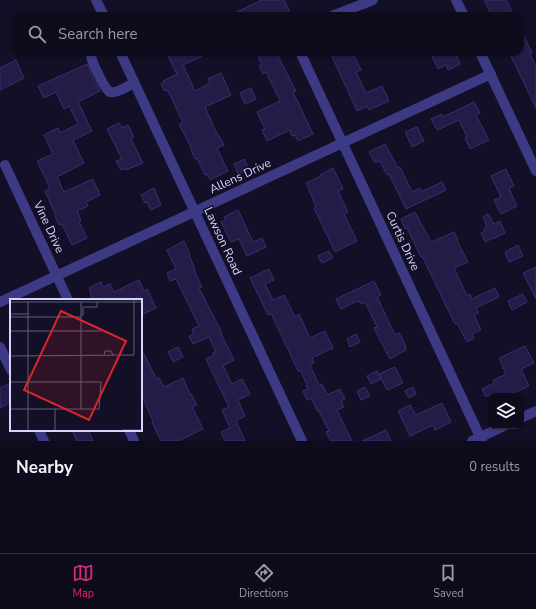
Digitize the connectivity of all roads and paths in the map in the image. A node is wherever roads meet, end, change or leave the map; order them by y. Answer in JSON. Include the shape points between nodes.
{"nodes":[{"id":1,"x":96,"y":0,"type":"edge"},
{"id":2,"x":373,"y":0,"type":"edge"},
{"id":3,"x":456,"y":0,"type":"edge"},
{"id":4,"x":102,"y":12,"type":"edge"},
{"id":5,"x":342,"y":12,"type":"edge"},
{"id":6,"x":462,"y":12,"type":"edge"},
{"id":7,"x":91,"y":56,"type":"edge"},
{"id":8,"x":122,"y":56,"type":"edge"},
{"id":9,"x":302,"y":56,"type":"edge"},
{"id":10,"x":482,"y":56,"type":"edge"},
{"id":11,"x":491,"y":74,"type":"junction"},
{"id":12,"x":134,"y":82,"type":"junction"},
{"id":13,"x":342,"y":143,"type":"junction"},
{"id":14,"x":5,"y":165,"type":"dead end"},
{"id":15,"x":536,"y":171,"type":"edge"},
{"id":16,"x":195,"y":212,"type":"junction"},
{"id":17,"x":57,"y":276,"type":"junction"},
{"id":18,"x":68,"y":299,"type":"edge"},
{"id":19,"x":0,"y":302,"type":"edge"},
{"id":20,"x":0,"y":347,"type":"edge"},
{"id":21,"x":10,"y":368,"type":"edge"},
{"id":22,"x":536,"y":411,"type":"edge"},
{"id":23,"x":524,"y":417,"type":"edge"},
{"id":24,"x":498,"y":429,"type":"edge"},
{"id":25,"x":39,"y":431,"type":"edge"},
{"id":26,"x":129,"y":431,"type":"edge"},
{"id":27,"x":478,"y":440,"type":"edge"},
{"id":28,"x":44,"y":441,"type":"edge"},
{"id":29,"x":134,"y":441,"type":"edge"},
{"id":30,"x":302,"y":441,"type":"edge"}],
"edges":[{"from":1,"to":4,"type":"street"},
{"from":2,"to":5,"type":"street"},
{"from":3,"to":6,"type":"street"},
{"from":7,"to":12,"type":"street","via":[[104,85],[110,92]]},
{"from":8,"to":12,"type":"street","name":"Lawson Road"},
{"from":9,"to":13,"type":"street","name":"Curtis Drive"},
{"from":10,"to":11,"type":"street"},
{"from":11,"to":13,"type":"street","name":"Allens Drive"},
{"from":11,"to":15,"type":"street"},
{"from":12,"to":16,"type":"street","name":"Lawson Road"},
{"from":13,"to":16,"type":"street","name":"Allens Drive"},
{"from":13,"to":27,"type":"street","name":"Curtis Drive"},
{"from":14,"to":17,"type":"street","name":"Vine Drive"},
{"from":16,"to":17,"type":"street","name":"Allens Drive"},
{"from":16,"to":30,"type":"street","name":"Lawson Road"},
{"from":17,"to":18,"type":"street","name":"Vine Drive"},
{"from":17,"to":19,"type":"street","name":"Allens Drive"},
{"from":20,"to":21,"type":"street"},
{"from":22,"to":23,"type":"street"},
{"from":24,"to":27,"type":"street"},
{"from":25,"to":28,"type":"street"},
{"from":26,"to":29,"type":"street"}]}
